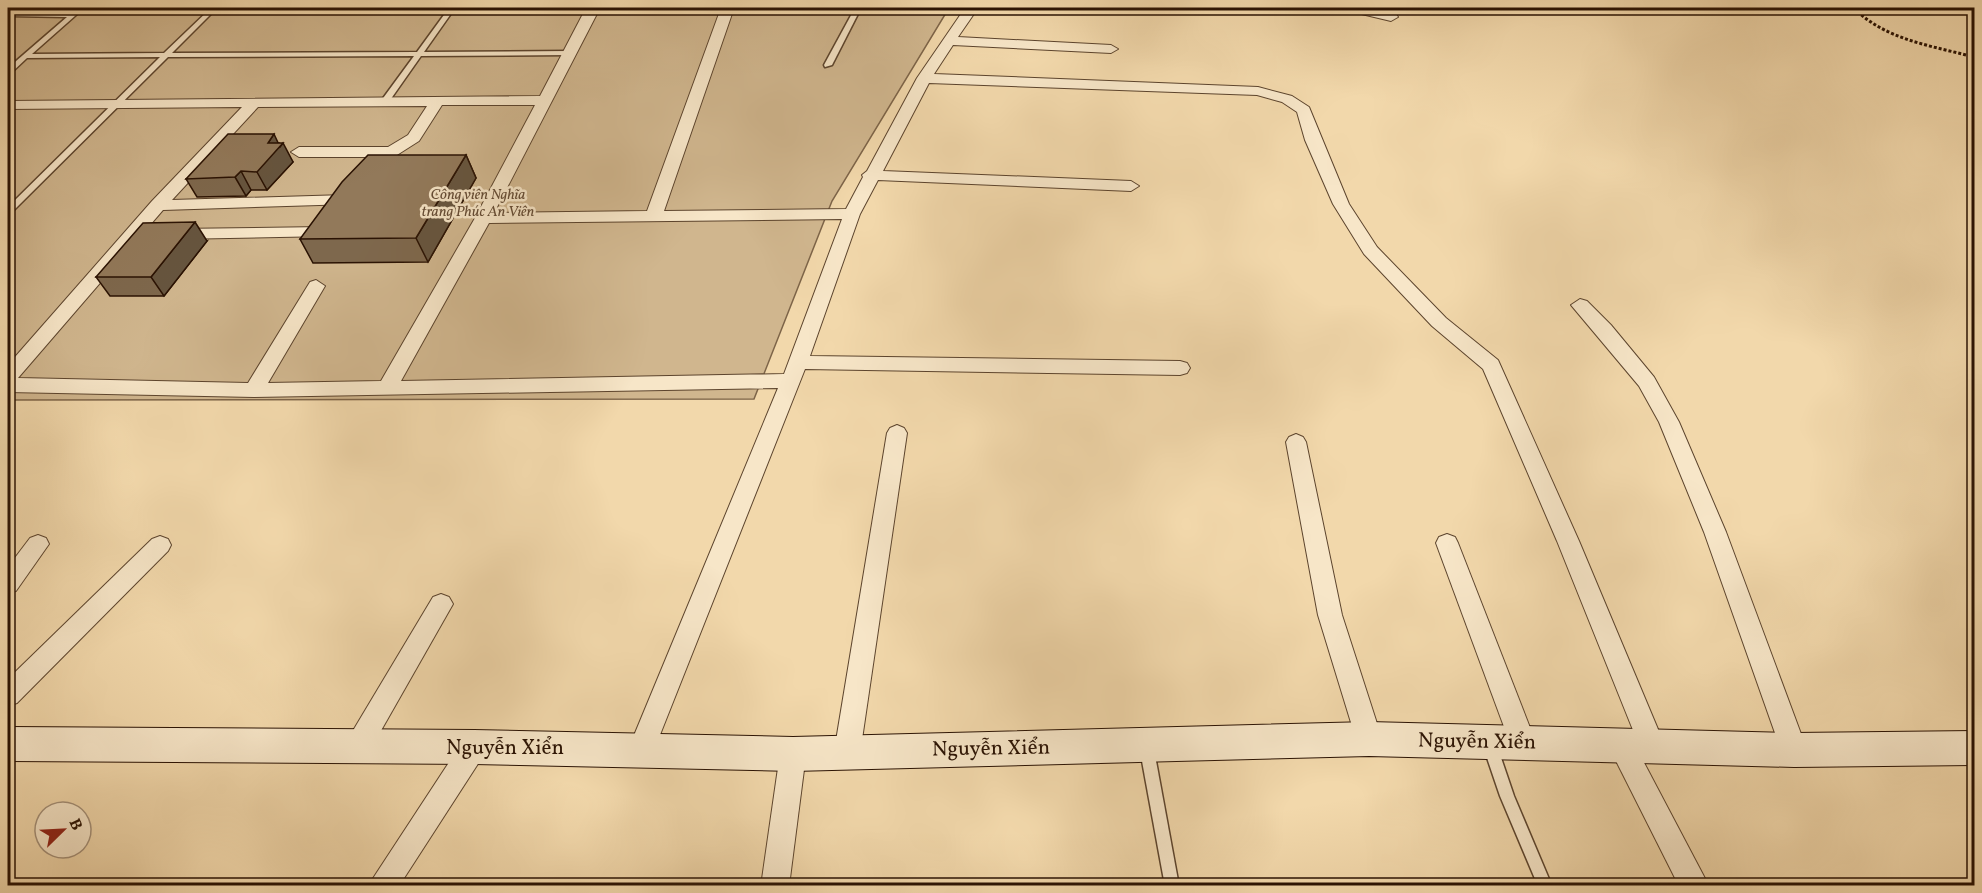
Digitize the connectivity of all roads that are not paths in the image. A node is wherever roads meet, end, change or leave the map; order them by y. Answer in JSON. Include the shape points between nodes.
{"nodes":[{"id":1,"x":81,"y":8,"type":"edge"},
{"id":2,"x":214,"y":8,"type":"edge"},
{"id":3,"x":452,"y":8,"type":"edge"},
{"id":4,"x":592,"y":8,"type":"edge"},
{"id":5,"x":727,"y":8,"type":"edge"},
{"id":6,"x":858,"y":8,"type":"edge"},
{"id":7,"x":971,"y":8,"type":"edge"},
{"id":8,"x":1354,"y":8,"type":"edge"},
{"id":9,"x":8,"y":14,"type":"edge"},
{"id":10,"x":73,"y":15,"type":"junction"},
{"id":11,"x":1391,"y":17,"type":"dead end"},
{"id":12,"x":947,"y":41,"type":"junction"},
{"id":13,"x":1111,"y":49,"type":"dead end"},
{"id":14,"x":570,"y":52,"type":"junction"},
{"id":15,"x":421,"y":53,"type":"junction"},
{"id":16,"x":167,"y":55,"type":"junction"},
{"id":17,"x":25,"y":56,"type":"junction"},
{"id":18,"x":828,"y":65,"type":"dead end"},
{"id":19,"x":8,"y":71,"type":"edge"},
{"id":20,"x":924,"y":78,"type":"junction"},
{"id":21,"x":542,"y":100,"type":"junction"},
{"id":22,"x":386,"y":101,"type":"junction"},
{"id":23,"x":255,"y":102,"type":"junction"},
{"id":24,"x":437,"y":102,"type":"junction"},
{"id":25,"x":118,"y":103,"type":"junction"},
{"id":26,"x":8,"y":105,"type":"edge"},
{"id":27,"x":299,"y":152,"type":"dead end"},
{"id":28,"x":391,"y":152,"type":"junction"},
{"id":29,"x":870,"y":175,"type":"junction"},
{"id":30,"x":1131,"y":186,"type":"dead end"},
{"id":31,"x":353,"y":192,"type":"junction"},
{"id":32,"x":158,"y":205,"type":"junction"},
{"id":33,"x":8,"y":212,"type":"edge"},
{"id":34,"x":852,"y":214,"type":"junction"},
{"id":35,"x":654,"y":215,"type":"junction"},
{"id":36,"x":483,"y":218,"type":"junction"},
{"id":37,"x":324,"y":232,"type":"junction"},
{"id":38,"x":133,"y":235,"type":"junction"},
{"id":39,"x":313,"y":247,"type":"edge"},
{"id":40,"x":316,"y":286,"type":"dead end"},
{"id":41,"x":1580,"y":305,"type":"dead end"},
{"id":42,"x":798,"y":362,"type":"junction"},
{"id":43,"x":1180,"y":368,"type":"dead end"},
{"id":44,"x":8,"y":377,"type":"edge"},
{"id":45,"x":791,"y":381,"type":"junction"},
{"id":46,"x":8,"y":385,"type":"edge"},
{"id":47,"x":386,"y":389,"type":"junction"},
{"id":48,"x":254,"y":390,"type":"junction"},
{"id":49,"x":897,"y":433,"type":"dead end"},
{"id":50,"x":1296,"y":442,"type":"dead end"},
{"id":51,"x":1447,"y":543,"type":"dead end"},
{"id":52,"x":38,"y":544,"type":"dead end"},
{"id":53,"x":160,"y":545,"type":"dead end"},
{"id":54,"x":8,"y":584,"type":"edge"},
{"id":55,"x":441,"y":604,"type":"dead end"},
{"id":56,"x":8,"y":695,"type":"edge"},
{"id":57,"x":1369,"y":739,"type":"junction"},
{"id":58,"x":1506,"y":743,"type":"junction"},
{"id":59,"x":8,"y":744,"type":"edge"},
{"id":60,"x":1636,"y":745,"type":"junction"},
{"id":61,"x":1146,"y":746,"type":"junction"},
{"id":62,"x":474,"y":747,"type":"junction"},
{"id":63,"x":357,"y":748,"type":"junction"},
{"id":64,"x":1974,"y":748,"type":"edge"},
{"id":65,"x":641,"y":750,"type":"junction"},
{"id":66,"x":1794,"y":750,"type":"junction"},
{"id":67,"x":847,"y":753,"type":"junction"},
{"id":68,"x":793,"y":754,"type":"junction"},
{"id":69,"x":382,"y":885,"type":"edge"},
{"id":70,"x":775,"y":885,"type":"edge"},
{"id":71,"x":1172,"y":885,"type":"edge"},
{"id":72,"x":1545,"y":885,"type":"edge"},
{"id":73,"x":1695,"y":885,"type":"edge"}],
"edges":[{"from":1,"to":10,"type":"lane"},
{"from":2,"to":16,"type":"lane"},
{"from":3,"to":15,"type":"lane"},
{"from":4,"to":14,"type":"street"},
{"from":5,"to":35,"type":"street"},
{"from":6,"to":18,"type":"lane"},
{"from":7,"to":12,"type":"street"},
{"from":8,"to":11,"type":"street"},
{"from":9,"to":10,"type":"lane"},
{"from":10,"to":17,"type":"lane"},
{"from":12,"to":13,"type":"street"},
{"from":12,"to":20,"type":"street"},
{"from":14,"to":15,"type":"lane"},
{"from":14,"to":21,"type":"street"},
{"from":15,"to":16,"type":"lane"},
{"from":15,"to":22,"type":"lane"},
{"from":16,"to":17,"type":"lane"},
{"from":16,"to":25,"type":"lane"},
{"from":17,"to":19,"type":"lane"},
{"from":20,"to":29,"type":"street"},
{"from":20,"to":60,"type":"street","via":[[1258,91],[1287,99],[1304,110],[1341,204],[1370,250],[1439,322],[1491,365],[1568,541]]},
{"from":21,"to":24,"type":"street"},
{"from":21,"to":36,"type":"street"},
{"from":22,"to":23,"type":"street"},
{"from":22,"to":24,"type":"street"},
{"from":23,"to":25,"type":"street"},
{"from":23,"to":32,"type":"street"},
{"from":24,"to":28,"type":"street","via":[[414,138]]},
{"from":25,"to":26,"type":"street"},
{"from":25,"to":33,"type":"lane"},
{"from":27,"to":28,"type":"street"},
{"from":28,"to":31,"type":"street"},
{"from":29,"to":30,"type":"street"},
{"from":29,"to":34,"type":"street"},
{"from":31,"to":32,"type":"street"},
{"from":31,"to":37,"type":"street"},
{"from":32,"to":38,"type":"street"},
{"from":34,"to":35,"type":"street"},
{"from":34,"to":42,"type":"street"},
{"from":35,"to":36,"type":"street"},
{"from":36,"to":47,"type":"street"},
{"from":37,"to":38,"type":"street"},
{"from":37,"to":39,"type":"street"},
{"from":38,"to":44,"type":"street"},
{"from":40,"to":48,"type":"street"},
{"from":41,"to":66,"type":"street","via":[[1647,382],[1669,422],[1715,532]]},
{"from":42,"to":43,"type":"street"},
{"from":42,"to":45,"type":"street"},
{"from":45,"to":47,"type":"street"},
{"from":45,"to":65,"type":"street"},
{"from":46,"to":48,"type":"street"},
{"from":47,"to":48,"type":"street"},
{"from":49,"to":67,"type":"street"},
{"from":50,"to":57,"type":"street","via":[[1330,615]]},
{"from":51,"to":58,"type":"street"},
{"from":52,"to":54,"type":"street"},
{"from":53,"to":56,"type":"street"},
{"from":55,"to":63,"type":"street"},
{"from":57,"to":58,"type":"main road","name":"Nguyễn Xiển"},
{"from":57,"to":61,"type":"main road","name":"Nguyễn Xiển"},
{"from":58,"to":60,"type":"main road","name":"Nguyễn Xiển"},
{"from":58,"to":72,"type":"lane","via":[[1507,796]]},
{"from":59,"to":63,"type":"main road","name":"Nguyễn Xiển"},
{"from":60,"to":66,"type":"main road","name":"Nguyễn Xiển"},
{"from":60,"to":73,"type":"street"},
{"from":61,"to":67,"type":"main road","name":"Nguyễn Xiển"},
{"from":61,"to":71,"type":"lane"},
{"from":62,"to":63,"type":"main road","name":"Nguyễn Xiển"},
{"from":62,"to":65,"type":"main road","name":"Nguyễn Xiển"},
{"from":62,"to":69,"type":"street"},
{"from":64,"to":66,"type":"main road","name":"Nguyễn Xiển"},
{"from":65,"to":68,"type":"main road","name":"Nguyễn Xiển"},
{"from":67,"to":68,"type":"main road","name":"Nguyễn Xiển"},
{"from":68,"to":70,"type":"street"}]}
